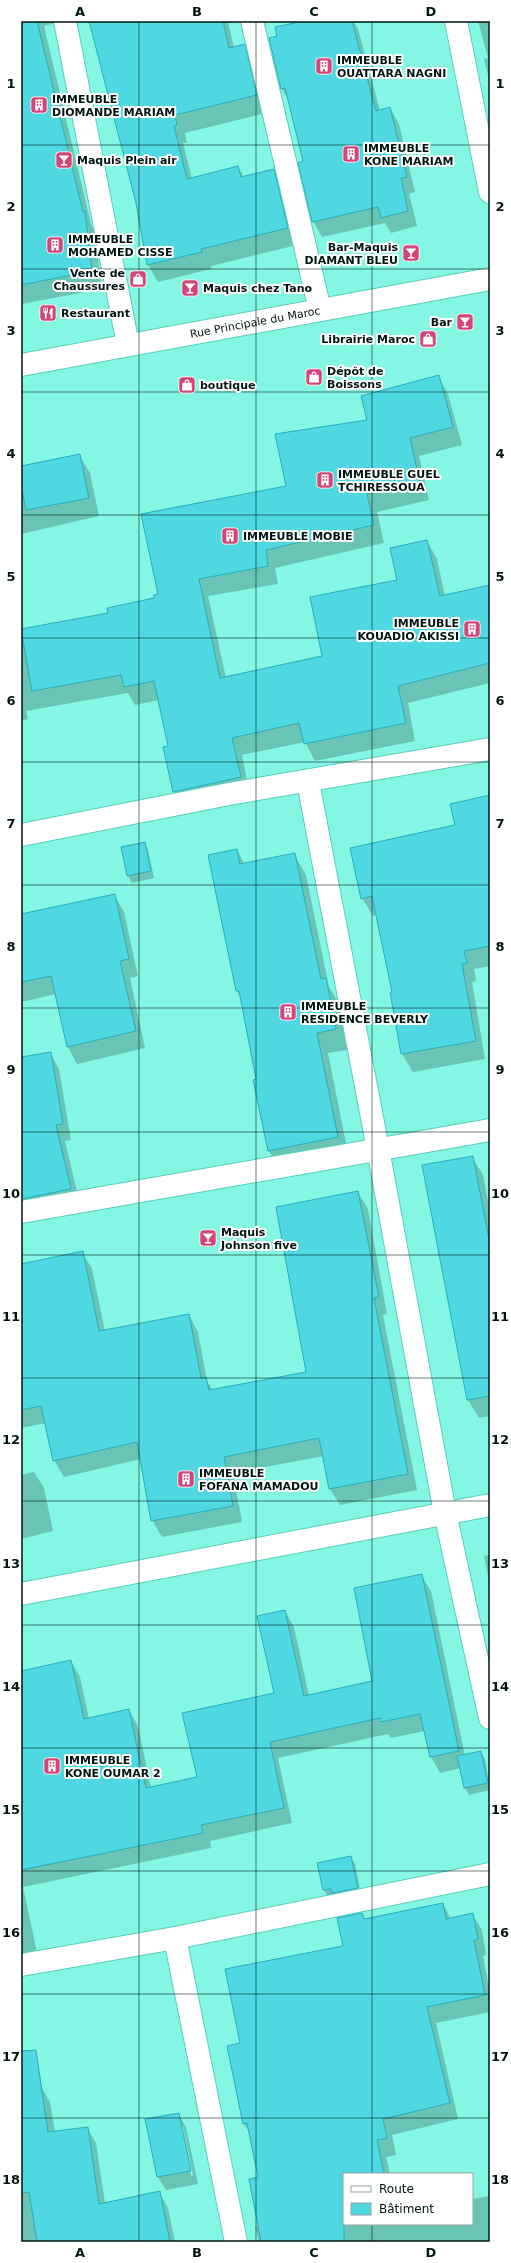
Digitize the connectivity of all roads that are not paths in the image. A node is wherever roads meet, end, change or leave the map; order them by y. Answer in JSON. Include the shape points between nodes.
{"nodes":[{"id":1,"x":65,"y":21,"type":"edge"},
{"id":2,"x":252,"y":21,"type":"edge"},
{"id":3,"x":456,"y":21,"type":"edge"},
{"id":4,"x":490,"y":192,"type":"edge"},
{"id":5,"x":490,"y":279,"type":"edge"},
{"id":6,"x":320,"y":310,"type":"junction"},
{"id":7,"x":128,"y":345,"type":"junction"},
{"id":8,"x":21,"y":365,"type":"edge"},
{"id":9,"x":490,"y":749,"type":"edge"},
{"id":10,"x":308,"y":782,"type":"junction"},
{"id":11,"x":21,"y":835,"type":"edge"},
{"id":12,"x":490,"y":1130,"type":"edge"},
{"id":13,"x":378,"y":1149,"type":"junction"},
{"id":14,"x":21,"y":1212,"type":"edge"},
{"id":15,"x":490,"y":1505,"type":"edge"},
{"id":16,"x":445,"y":1514,"type":"junction"},
{"id":17,"x":21,"y":1594,"type":"edge"},
{"id":18,"x":490,"y":1718,"type":"edge"},
{"id":19,"x":490,"y":1874,"type":"edge"},
{"id":20,"x":175,"y":1938,"type":"junction"},
{"id":21,"x":21,"y":1965,"type":"edge"},
{"id":22,"x":236,"y":2242,"type":"edge"}],
"edges":[{"from":1,"to":7,"type":"street"},
{"from":2,"to":6,"type":"street"},
{"from":3,"to":4,"type":"street"},
{"from":5,"to":6,"type":"street","name":"Rue Principale du Maroc"},
{"from":6,"to":7,"type":"street","name":"Rue Principale du Maroc"},
{"from":7,"to":8,"type":"street","name":"Rue Principale du Maroc"},
{"from":9,"to":10,"type":"street"},
{"from":10,"to":11,"type":"street","via":[[228,794]]},
{"from":10,"to":13,"type":"street"},
{"from":12,"to":13,"type":"street"},
{"from":13,"to":14,"type":"street"},
{"from":13,"to":16,"type":"street"},
{"from":15,"to":16,"type":"street"},
{"from":16,"to":17,"type":"street"},
{"from":16,"to":18,"type":"street"},
{"from":19,"to":20,"type":"street"},
{"from":20,"to":21,"type":"street"},
{"from":20,"to":22,"type":"street"}]}
